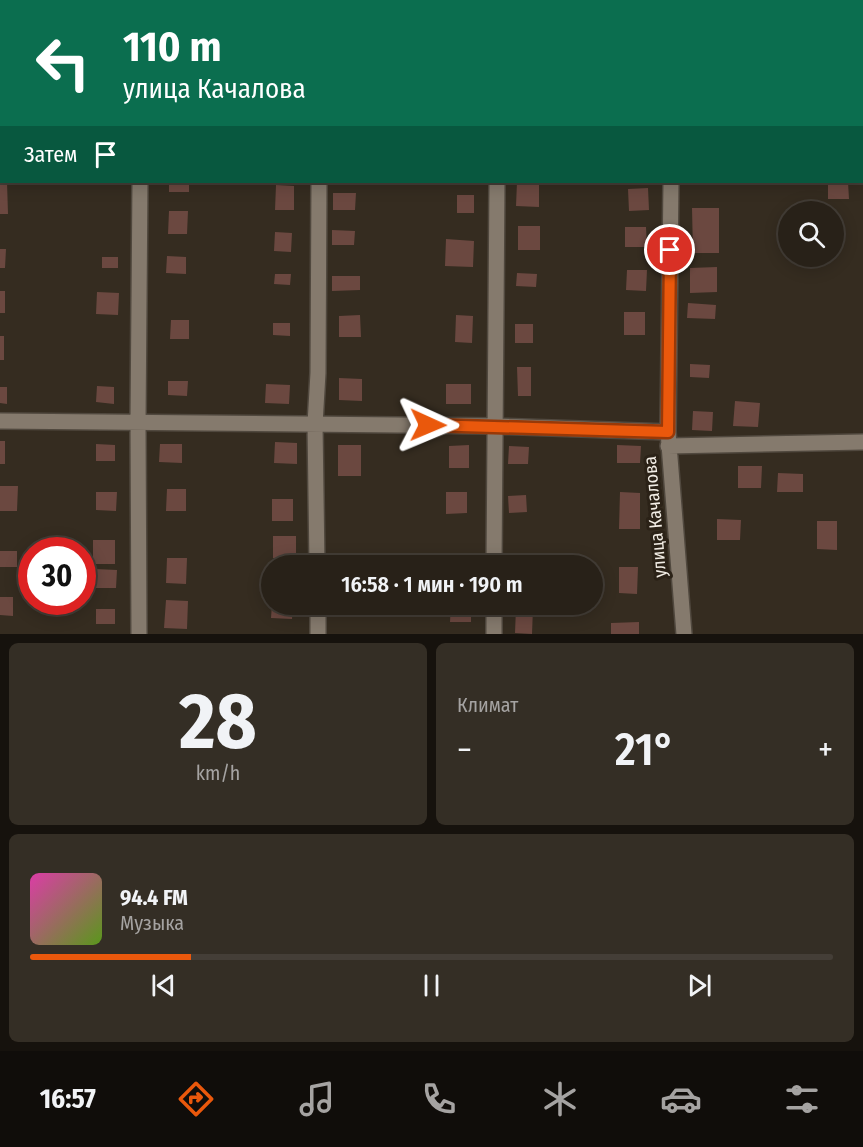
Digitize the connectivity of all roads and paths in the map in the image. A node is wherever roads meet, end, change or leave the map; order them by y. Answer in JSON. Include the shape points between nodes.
{"nodes":[{"id":1,"x":140,"y":183,"type":"edge"},
{"id":2,"x":319,"y":183,"type":"edge"},
{"id":3,"x":497,"y":183,"type":"edge"},
{"id":4,"x":671,"y":183,"type":"edge"},
{"id":5,"x":0,"y":422,"type":"edge"},
{"id":6,"x":138,"y":422,"type":"junction"},
{"id":7,"x":315,"y":424,"type":"junction"},
{"id":8,"x":496,"y":426,"type":"junction"},
{"id":9,"x":668,"y":439,"type":"junction"},
{"id":10,"x":863,"y":442,"type":"edge"},
{"id":11,"x":317,"y":555,"type":"edge"},
{"id":12,"x":494,"y":555,"type":"edge"},
{"id":13,"x":318,"y":615,"type":"edge"},
{"id":14,"x":494,"y":615,"type":"edge"},
{"id":15,"x":139,"y":634,"type":"edge"},
{"id":16,"x":318,"y":634,"type":"edge"},
{"id":17,"x":494,"y":634,"type":"edge"},
{"id":18,"x":684,"y":634,"type":"edge"}],
"edges":[{"from":1,"to":6,"type":"street"},
{"from":2,"to":7,"type":"street"},
{"from":3,"to":8,"type":"street"},
{"from":4,"to":9,"type":"street","name":"улица Качалова"},
{"from":5,"to":6,"type":"street"},
{"from":6,"to":7,"type":"street"},
{"from":6,"to":15,"type":"street"},
{"from":7,"to":8,"type":"street"},
{"from":7,"to":11,"type":"street"},
{"from":8,"to":9,"type":"street"},
{"from":8,"to":12,"type":"street"},
{"from":9,"to":10,"type":"street"},
{"from":9,"to":18,"type":"street","name":"улица Качалова"},
{"from":13,"to":16,"type":"street"},
{"from":14,"to":17,"type":"street"}]}
